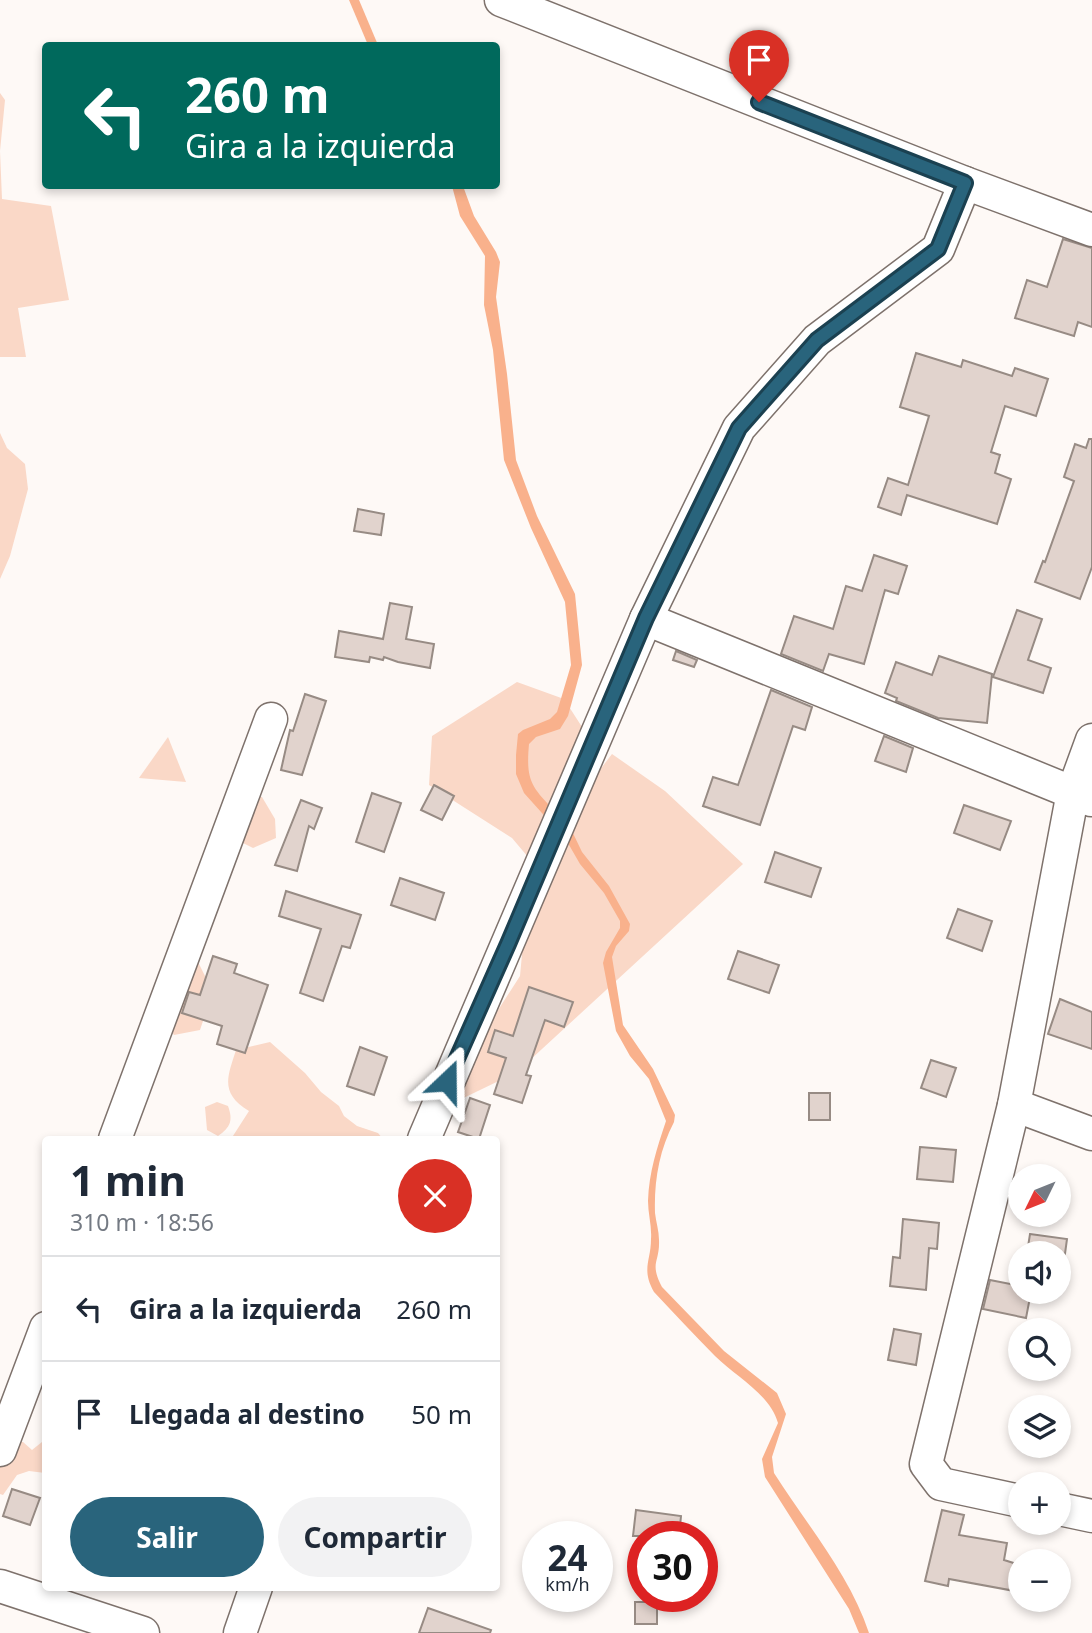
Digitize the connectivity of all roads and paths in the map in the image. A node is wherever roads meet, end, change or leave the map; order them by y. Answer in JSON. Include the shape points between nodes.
{"nodes":[{"id":1,"x":501,"y":0,"type":"edge"},
{"id":2,"x":965,"y":183,"type":"junction"},
{"id":3,"x":1092,"y":230,"type":"edge"},
{"id":4,"x":646,"y":618,"type":"junction"},
{"id":5,"x":271,"y":719,"type":"dead end"},
{"id":6,"x":1092,"y":740,"type":"edge"},
{"id":7,"x":1083,"y":796,"type":"edge"},
{"id":8,"x":1014,"y":1105,"type":"junction"},
{"id":9,"x":1092,"y":1134,"type":"edge"},
{"id":10,"x":116,"y":1136,"type":"edge"},
{"id":11,"x":425,"y":1136,"type":"edge"},
{"id":12,"x":42,"y":1339,"type":"edge"},
{"id":13,"x":0,"y":1450,"type":"edge"},
{"id":14,"x":1008,"y":1498,"type":"edge"},
{"id":15,"x":1071,"y":1512,"type":"edge"},
{"id":16,"x":1092,"y":1516,"type":"edge"},
{"id":17,"x":0,"y":1586,"type":"edge"},
{"id":18,"x":255,"y":1591,"type":"edge"},
{"id":19,"x":143,"y":1633,"type":"edge"},
{"id":20,"x":240,"y":1633,"type":"edge"}],
"edges":[{"from":1,"to":2,"type":"street"},
{"from":2,"to":3,"type":"street"},
{"from":2,"to":4,"type":"street","via":[[938,249],[817,340],[739,428]]},
{"from":4,"to":7,"type":"street"},
{"from":4,"to":11,"type":"street"},
{"from":5,"to":10,"type":"street"},
{"from":6,"to":7,"type":"street"},
{"from":7,"to":8,"type":"street"},
{"from":8,"to":9,"type":"street"},
{"from":8,"to":14,"type":"street","via":[[926,1464],[941,1484]]},
{"from":12,"to":13,"type":"street"},
{"from":15,"to":16,"type":"street"},
{"from":17,"to":19,"type":"street"},
{"from":18,"to":20,"type":"street"}]}
